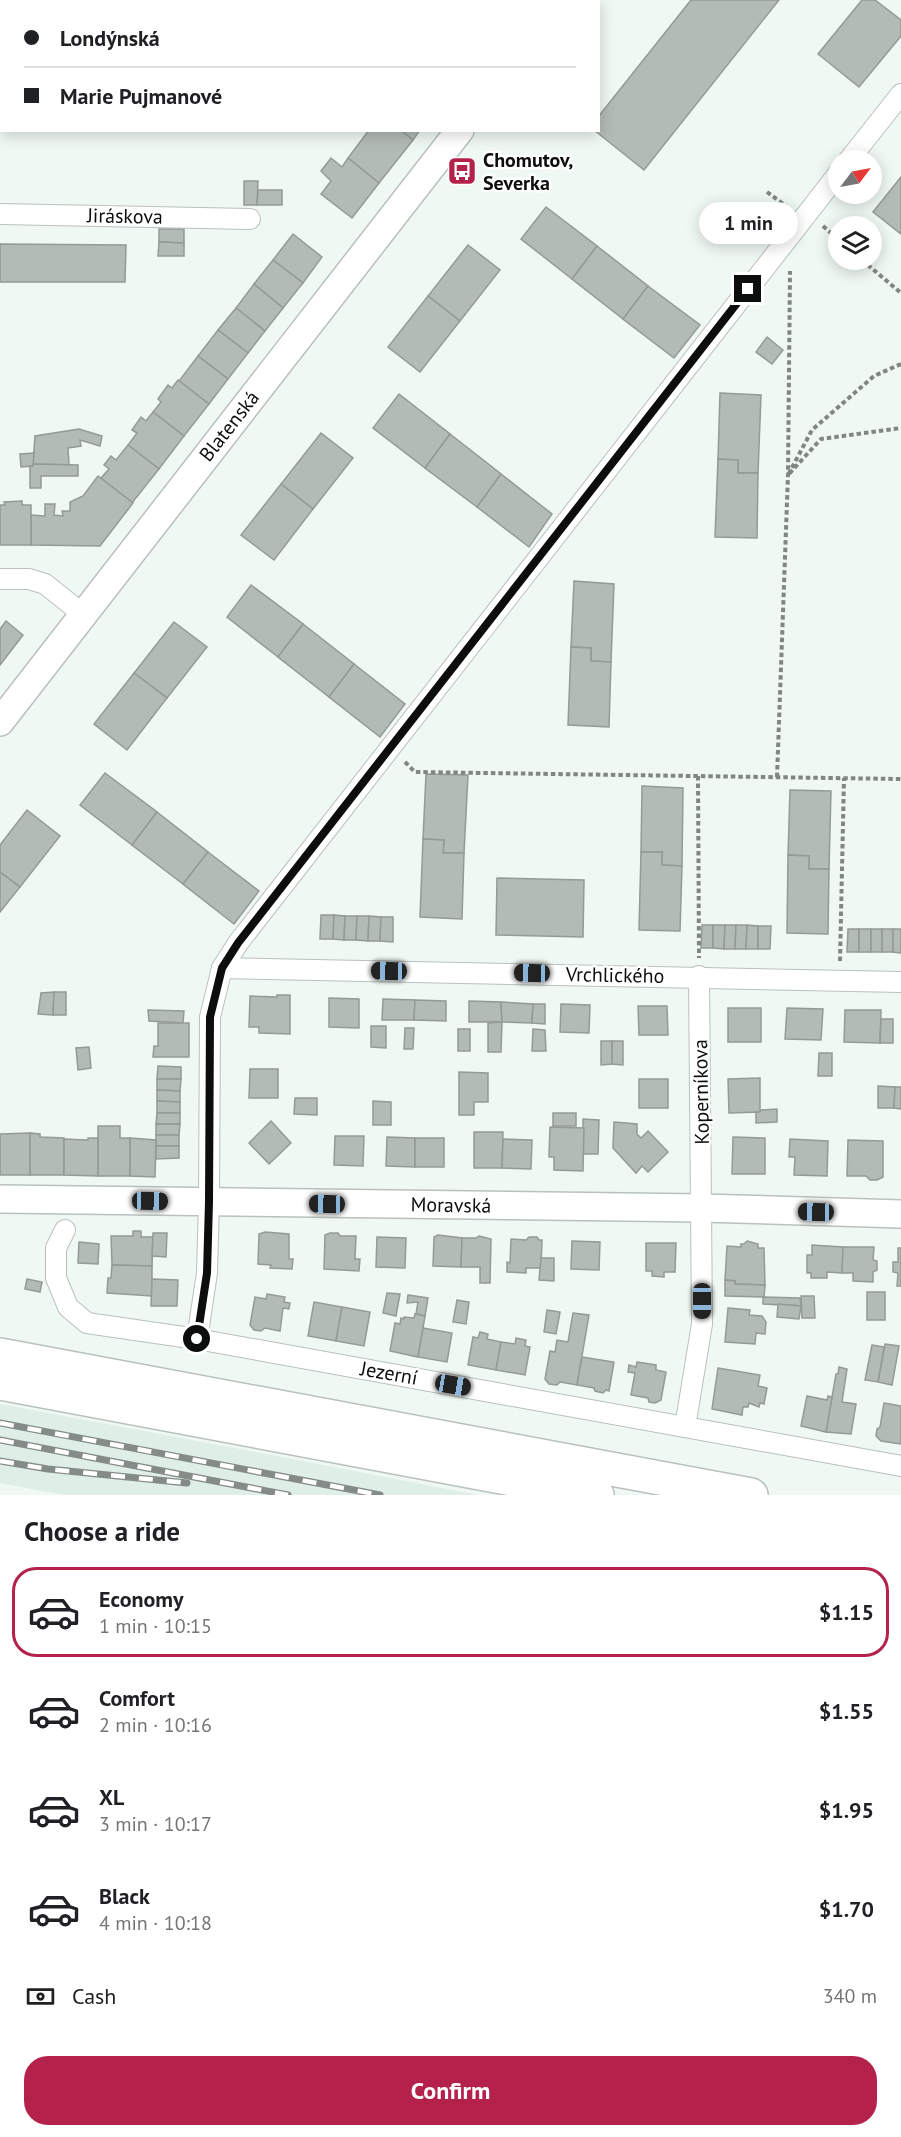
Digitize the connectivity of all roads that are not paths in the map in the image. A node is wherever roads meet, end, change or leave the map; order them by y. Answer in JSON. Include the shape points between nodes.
{"nodes":[{"id":1,"x":901,"y":94,"type":"edge"},
{"id":2,"x":458,"y":132,"type":"edge"},
{"id":3,"x":857,"y":150,"type":"edge"},
{"id":4,"x":828,"y":187,"type":"edge"},
{"id":5,"x":0,"y":214,"type":"edge"},
{"id":6,"x":250,"y":219,"type":"dead end"},
{"id":7,"x":0,"y":579,"type":"edge"},
{"id":8,"x":84,"y":615,"type":"junction"},
{"id":9,"x":0,"y":722,"type":"edge"},
{"id":10,"x":222,"y":968,"type":"junction"},
{"id":11,"x":699,"y":976,"type":"junction"},
{"id":12,"x":901,"y":982,"type":"edge"},
{"id":13,"x":0,"y":1200,"type":"edge"},
{"id":14,"x":209,"y":1202,"type":"junction"},
{"id":15,"x":702,"y":1208,"type":"junction"},
{"id":16,"x":901,"y":1214,"type":"edge"},
{"id":17,"x":65,"y":1230,"type":"dead end"},
{"id":18,"x":197,"y":1339,"type":"junction"},
{"id":19,"x":0,"y":1355,"type":"edge"},
{"id":20,"x":0,"y":1383,"type":"edge"},
{"id":21,"x":685,"y":1427,"type":"junction"},
{"id":22,"x":901,"y":1466,"type":"edge"},
{"id":23,"x":597,"y":1495,"type":"edge"},
{"id":24,"x":751,"y":1495,"type":"edge"}],
"edges":[{"from":1,"to":3,"type":"street"},
{"from":2,"to":8,"type":"street","name":"Blatenská"},
{"from":4,"to":10,"type":"street"},
{"from":5,"to":6,"type":"street","name":"Jiráskova"},
{"from":7,"to":8,"type":"street","via":[[29,579],[45,584]]},
{"from":8,"to":9,"type":"street","name":"Blatenská"},
{"from":10,"to":11,"type":"street","name":"Vrchlického"},
{"from":10,"to":14,"type":"street","via":[[210,1017]]},
{"from":11,"to":12,"type":"street","name":"Vrchlického"},
{"from":11,"to":15,"type":"street","name":"Koperníkova"},
{"from":13,"to":14,"type":"street","name":"Moravská"},
{"from":14,"to":15,"type":"street","name":"Moravská"},
{"from":14,"to":18,"type":"street","via":[[207,1273]]},
{"from":15,"to":16,"type":"street","name":"Moravská"},
{"from":15,"to":21,"type":"street","name":"Koperníkova","via":[[702,1324]]},
{"from":17,"to":18,"type":"street","name":"Jezerní","via":[[56,1248],[56,1278],[68,1306],[87,1323]]},
{"from":18,"to":21,"type":"street","name":"Jezerní"},
{"from":19,"to":24,"type":"highway"},
{"from":20,"to":23,"type":"highway"},
{"from":21,"to":22,"type":"street","name":"Jezerní"}]}
